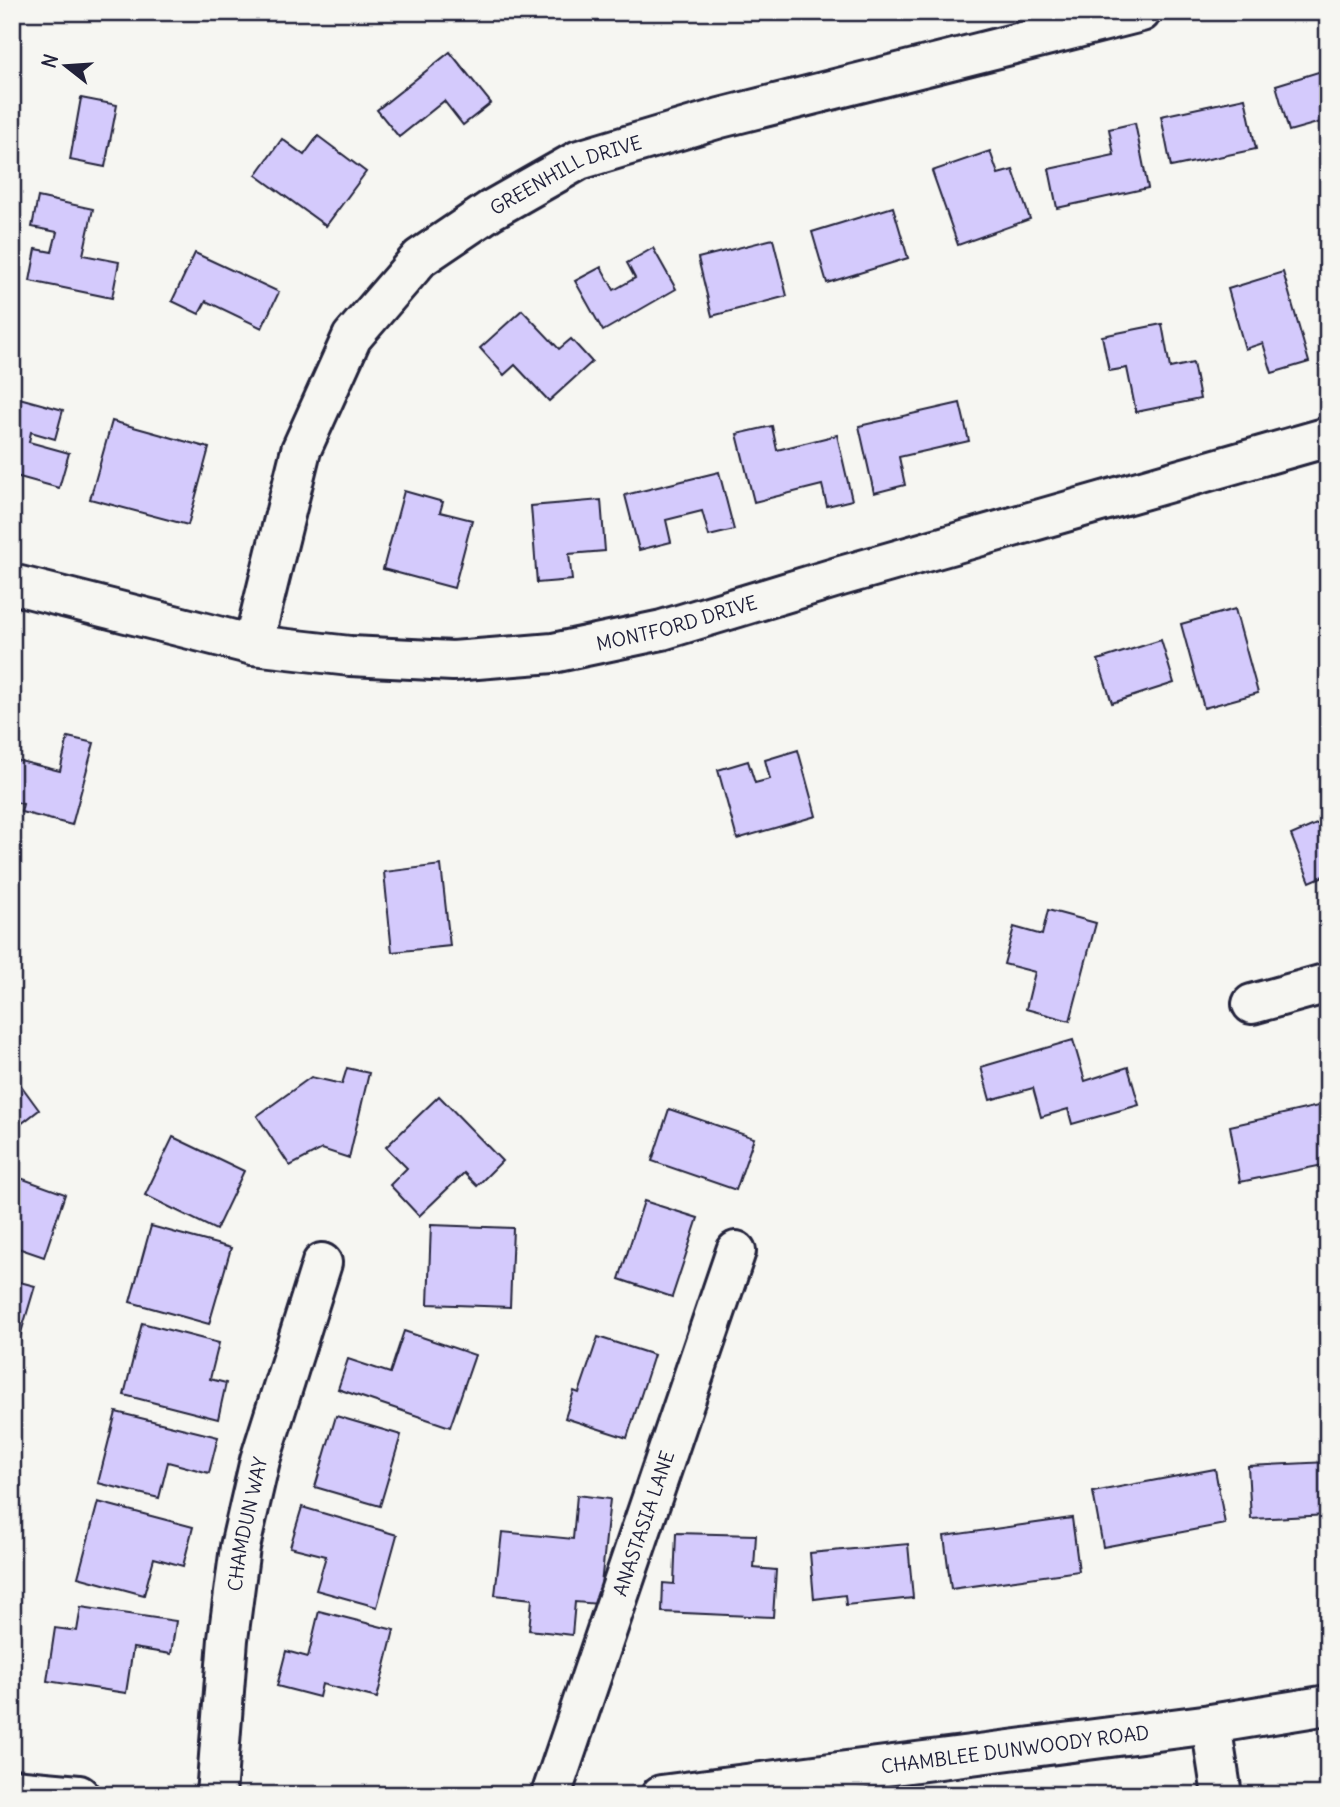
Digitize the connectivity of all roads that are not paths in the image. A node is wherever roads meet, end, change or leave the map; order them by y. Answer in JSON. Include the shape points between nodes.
{"nodes":[{"id":1,"x":1141,"y":12,"type":"edge"},
{"id":2,"x":1328,"y":437,"type":"edge"},
{"id":3,"x":12,"y":584,"type":"edge"},
{"id":4,"x":253,"y":645,"type":"junction"},
{"id":5,"x":1328,"y":983,"type":"edge"},
{"id":6,"x":1251,"y":1004,"type":"dead end"},
{"id":7,"x":736,"y":1251,"type":"dead end"},
{"id":8,"x":322,"y":1263,"type":"dead end"},
{"id":9,"x":1328,"y":1705,"type":"edge"},
{"id":10,"x":1211,"y":1724,"type":"junction"},
{"id":11,"x":12,"y":1789,"type":"edge"},
{"id":12,"x":79,"y":1795,"type":"edge"},
{"id":13,"x":216,"y":1795,"type":"edge"},
{"id":14,"x":551,"y":1795,"type":"edge"},
{"id":15,"x":661,"y":1795,"type":"edge"},
{"id":16,"x":1222,"y":1795,"type":"edge"}],
"edges":[{"from":1,"to":4,"type":"street","name":"GREENHILL DRIVE","via":[[720,118],[579,160],[491,210],[420,258],[352,337],[301,450]]},
{"from":2,"to":4,"type":"street","name":"MONTFORD DRIVE","via":[[662,630],[553,653],[453,662]]},
{"from":3,"to":4,"type":"street","name":"MONTFORD DRIVE"},
{"from":5,"to":6,"type":"street"},
{"from":7,"to":14,"type":"street","name":"ANASTASIA LANE"},
{"from":8,"to":13,"type":"street","name":"CHAMDUN WAY","via":[[260,1460],[240,1547]]},
{"from":9,"to":10,"type":"street","name":"CHAMBLEE DUNWOODY ROAD"},
{"from":10,"to":15,"type":"street","name":"CHAMBLEE DUNWOODY ROAD"},
{"from":10,"to":16,"type":"street"},
{"from":11,"to":12,"type":"street"}]}
